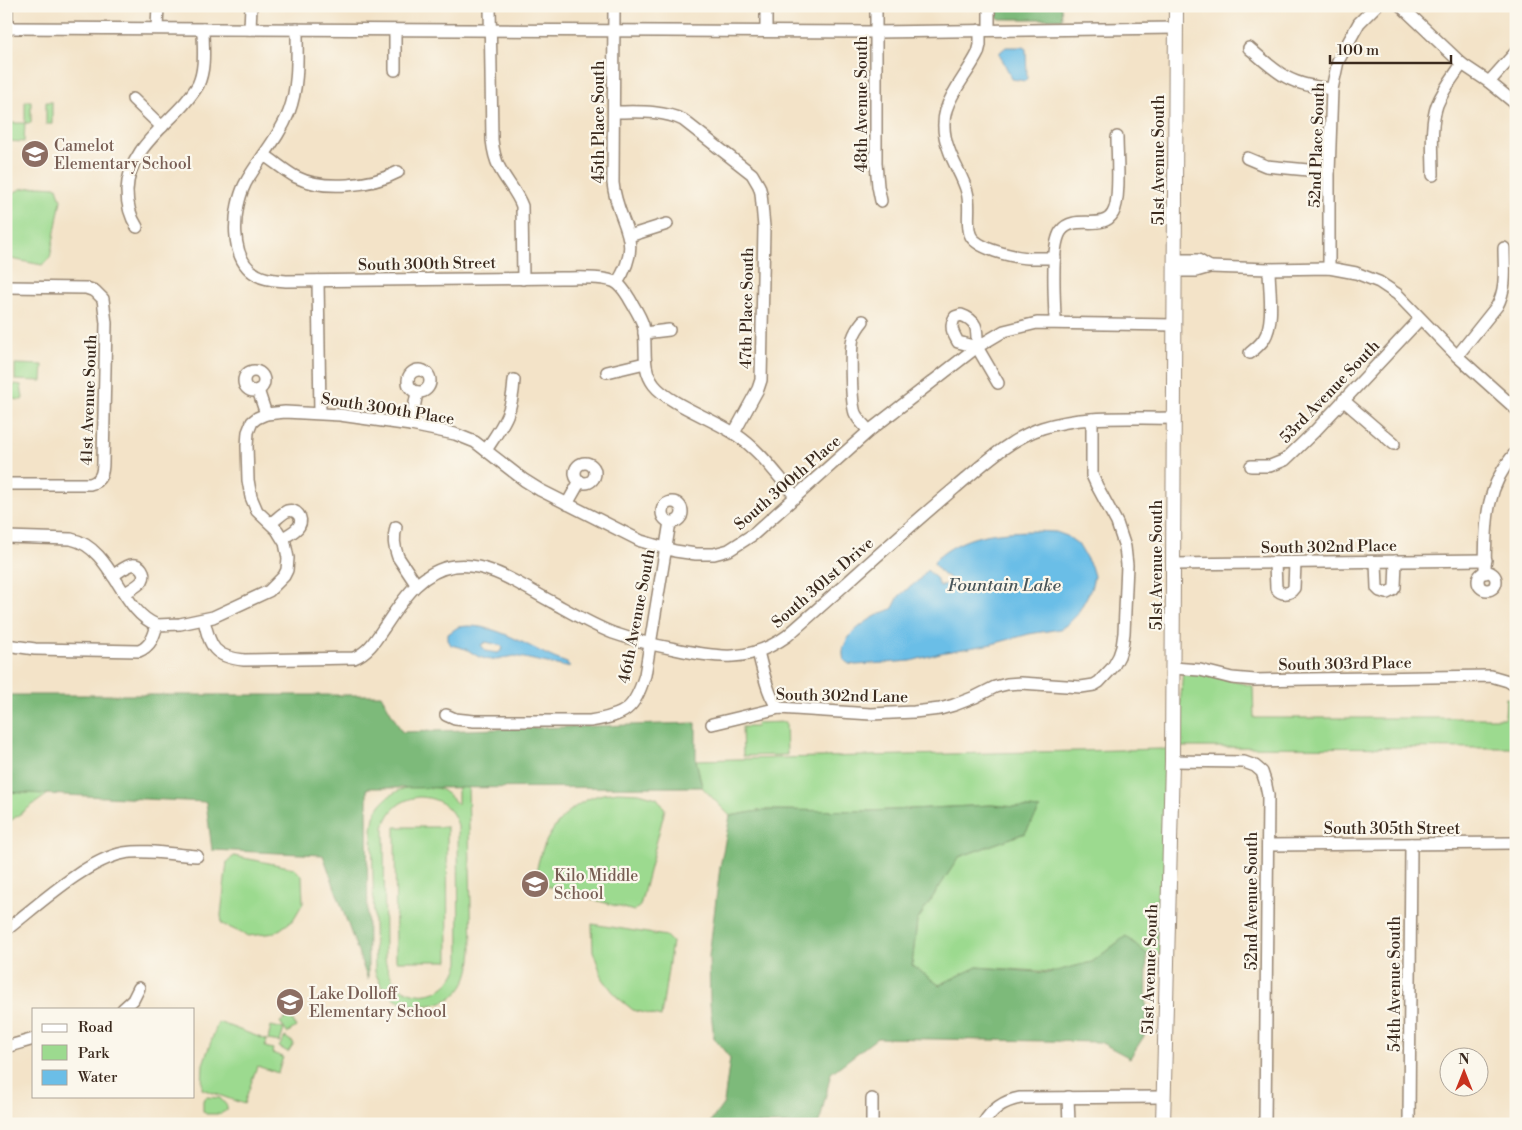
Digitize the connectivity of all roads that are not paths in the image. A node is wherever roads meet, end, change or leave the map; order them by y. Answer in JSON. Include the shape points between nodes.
{"nodes":[{"id":1,"x":7,"y":6,"type":"edge"},
{"id":2,"x":158,"y":6,"type":"edge"},
{"id":3,"x":251,"y":6,"type":"edge"},
{"id":4,"x":490,"y":6,"type":"edge"},
{"id":5,"x":614,"y":6,"type":"edge"},
{"id":6,"x":766,"y":6,"type":"edge"},
{"id":7,"x":876,"y":6,"type":"edge"},
{"id":8,"x":990,"y":6,"type":"edge"},
{"id":9,"x":1176,"y":6,"type":"edge"},
{"id":10,"x":1376,"y":6,"type":"edge"},
{"id":11,"x":1401,"y":6,"type":"edge"},
{"id":12,"x":6,"y":28,"type":"edge"},
{"id":13,"x":157,"y":28,"type":"junction"},
{"id":14,"x":1176,"y":28,"type":"junction"},
{"id":15,"x":203,"y":29,"type":"junction"},
{"id":16,"x":250,"y":29,"type":"junction"},
{"id":17,"x":297,"y":29,"type":"junction"},
{"id":18,"x":395,"y":30,"type":"junction"},
{"id":19,"x":490,"y":30,"type":"junction"},
{"id":20,"x":614,"y":30,"type":"junction"},
{"id":21,"x":985,"y":30,"type":"junction"},
{"id":22,"x":766,"y":31,"type":"junction"},
{"id":23,"x":876,"y":32,"type":"junction"},
{"id":24,"x":1249,"y":48,"type":"dead end"},
{"id":25,"x":1516,"y":52,"type":"edge"},
{"id":26,"x":1462,"y":64,"type":"junction"},
{"id":27,"x":395,"y":70,"type":"dead end"},
{"id":28,"x":1489,"y":82,"type":"junction"},
{"id":29,"x":1332,"y":89,"type":"junction"},
{"id":30,"x":133,"y":99,"type":"dead end"},
{"id":31,"x":1516,"y":104,"type":"edge"},
{"id":32,"x":614,"y":112,"type":"junction"},
{"id":33,"x":162,"y":127,"type":"junction"},
{"id":34,"x":1117,"y":137,"type":"dead end"},
{"id":35,"x":264,"y":154,"type":"junction"},
{"id":36,"x":1247,"y":158,"type":"dead end"},
{"id":37,"x":398,"y":172,"type":"dead end"},
{"id":38,"x":1329,"y":172,"type":"junction"},
{"id":39,"x":1433,"y":175,"type":"dead end"},
{"id":40,"x":881,"y":202,"type":"dead end"},
{"id":41,"x":667,"y":224,"type":"dead end"},
{"id":42,"x":137,"y":227,"type":"dead end"},
{"id":43,"x":629,"y":236,"type":"junction"},
{"id":44,"x":1504,"y":248,"type":"dead end"},
{"id":45,"x":1055,"y":258,"type":"junction"},
{"id":46,"x":1174,"y":266,"type":"junction"},
{"id":47,"x":1329,"y":268,"type":"junction"},
{"id":48,"x":1269,"y":269,"type":"junction"},
{"id":49,"x":523,"y":278,"type":"junction"},
{"id":50,"x":318,"y":281,"type":"junction"},
{"id":51,"x":617,"y":282,"type":"junction"},
{"id":52,"x":6,"y":287,"type":"edge"},
{"id":53,"x":1420,"y":319,"type":"junction"},
{"id":54,"x":862,"y":322,"type":"dead end"},
{"id":55,"x":1055,"y":322,"type":"junction"},
{"id":56,"x":1174,"y":325,"type":"junction"},
{"id":57,"x":669,"y":330,"type":"dead end"},
{"id":58,"x":644,"y":333,"type":"junction"},
{"id":59,"x":977,"y":347,"type":"junction"},
{"id":60,"x":1250,"y":353,"type":"dead end"},
{"id":61,"x":1457,"y":356,"type":"junction"},
{"id":62,"x":645,"y":363,"type":"junction"},
{"id":63,"x":607,"y":372,"type":"dead end"},
{"id":64,"x":514,"y":380,"type":"dead end"},
{"id":65,"x":998,"y":383,"type":"dead end"},
{"id":66,"x":258,"y":390,"type":"dead end"},
{"id":67,"x":417,"y":392,"type":"dead end"},
{"id":68,"x":1343,"y":400,"type":"junction"},
{"id":69,"x":1516,"y":409,"type":"edge"},
{"id":70,"x":320,"y":413,"type":"junction"},
{"id":71,"x":266,"y":414,"type":"junction"},
{"id":72,"x":1174,"y":418,"type":"junction"},
{"id":73,"x":1092,"y":419,"type":"junction"},
{"id":74,"x":411,"y":425,"type":"junction"},
{"id":75,"x":870,"y":431,"type":"junction"},
{"id":76,"x":734,"y":433,"type":"junction"},
{"id":77,"x":1394,"y":444,"type":"dead end"},
{"id":78,"x":486,"y":450,"type":"junction"},
{"id":79,"x":1516,"y":452,"type":"edge"},
{"id":80,"x":1251,"y":466,"type":"dead end"},
{"id":81,"x":580,"y":481,"type":"dead end"},
{"id":82,"x":6,"y":484,"type":"edge"},
{"id":83,"x":796,"y":497,"type":"junction"},
{"id":84,"x":568,"y":504,"type":"junction"},
{"id":85,"x":670,"y":522,"type":"dead end"},
{"id":86,"x":270,"y":524,"type":"junction"},
{"id":87,"x":396,"y":527,"type":"dead end"},
{"id":88,"x":6,"y":537,"type":"edge"},
{"id":89,"x":283,"y":538,"type":"junction"},
{"id":90,"x":666,"y":549,"type":"junction"},
{"id":91,"x":1486,"y":560,"type":"junction"},
{"id":92,"x":1396,"y":561,"type":"junction"},
{"id":93,"x":1376,"y":562,"type":"junction"},
{"id":94,"x":1275,"y":563,"type":"junction"},
{"id":95,"x":1295,"y":563,"type":"junction"},
{"id":96,"x":1173,"y":564,"type":"junction"},
{"id":97,"x":1485,"y":573,"type":"dead end"},
{"id":98,"x":113,"y":576,"type":"junction"},
{"id":99,"x":416,"y":584,"type":"junction"},
{"id":100,"x":125,"y":593,"type":"junction"},
{"id":101,"x":204,"y":620,"type":"junction"},
{"id":102,"x":157,"y":625,"type":"junction"},
{"id":103,"x":651,"y":644,"type":"junction"},
{"id":104,"x":6,"y":645,"type":"edge"},
{"id":105,"x":758,"y":652,"type":"junction"},
{"id":106,"x":1173,"y":668,"type":"junction"},
{"id":107,"x":1516,"y":686,"type":"edge"},
{"id":108,"x":779,"y":708,"type":"junction"},
{"id":109,"x":446,"y":715,"type":"dead end"},
{"id":110,"x":712,"y":724,"type":"dead end"},
{"id":111,"x":1172,"y":761,"type":"junction"},
{"id":112,"x":1516,"y":843,"type":"edge"},
{"id":113,"x":1411,"y":844,"type":"junction"},
{"id":114,"x":1268,"y":845,"type":"junction"},
{"id":115,"x":197,"y":856,"type":"dead end"},
{"id":116,"x":6,"y":930,"type":"edge"},
{"id":117,"x":139,"y":988,"type":"dead end"},
{"id":118,"x":124,"y":1008,"type":"edge"},
{"id":119,"x":32,"y":1040,"type":"edge"},
{"id":120,"x":6,"y":1048,"type":"edge"},
{"id":121,"x":1068,"y":1097,"type":"junction"},
{"id":122,"x":1163,"y":1097,"type":"junction"},
{"id":123,"x":872,"y":1099,"type":"dead end"},
{"id":124,"x":872,"y":1124,"type":"edge"},
{"id":125,"x":983,"y":1124,"type":"edge"},
{"id":126,"x":1069,"y":1124,"type":"edge"},
{"id":127,"x":1163,"y":1124,"type":"edge"},
{"id":128,"x":1265,"y":1124,"type":"edge"},
{"id":129,"x":1409,"y":1124,"type":"edge"}],
"edges":[{"from":1,"to":12,"type":"street"},
{"from":2,"to":13,"type":"street"},
{"from":3,"to":16,"type":"street"},
{"from":4,"to":19,"type":"street"},
{"from":5,"to":20,"type":"street","name":"45th Place South"},
{"from":6,"to":22,"type":"street"},
{"from":7,"to":23,"type":"street","name":"48th Avenue South"},
{"from":8,"to":21,"type":"street"},
{"from":9,"to":14,"type":"main road","name":"51st Avenue South"},
{"from":10,"to":29,"type":"street","name":"52nd Place South","via":[[1360,23],[1338,61]]},
{"from":11,"to":26,"type":"street"},
{"from":12,"to":13,"type":"street"},
{"from":13,"to":15,"type":"street"},
{"from":14,"to":21,"type":"street"},
{"from":14,"to":46,"type":"main road","name":"51st Avenue South"},
{"from":15,"to":16,"type":"street"},
{"from":15,"to":33,"type":"street","via":[[203,66],[199,84]]},
{"from":16,"to":17,"type":"street"},
{"from":17,"to":18,"type":"street"},
{"from":17,"to":35,"type":"street","via":[[297,74],[292,103],[279,135]]},
{"from":18,"to":19,"type":"street"},
{"from":18,"to":27,"type":"street"},
{"from":19,"to":20,"type":"street"},
{"from":19,"to":49,"type":"street","via":[[492,140],[499,167],[522,206]]},
{"from":20,"to":22,"type":"street"},
{"from":20,"to":32,"type":"street","name":"45th Place South"},
{"from":21,"to":23,"type":"street"},
{"from":21,"to":45,"type":"street","via":[[978,53],[951,96],[944,128],[950,152],[968,193],[971,236],[982,245],[1008,254]]},
{"from":22,"to":23,"type":"street"},
{"from":23,"to":40,"type":"street","name":"48th Avenue South","via":[[876,162]]},
{"from":24,"to":29,"type":"street","via":[[1288,78]]},
{"from":25,"to":28,"type":"street"},
{"from":26,"to":28,"type":"street"},
{"from":26,"to":39,"type":"street","via":[[1437,105],[1433,122]]},
{"from":28,"to":31,"type":"street"},
{"from":29,"to":38,"type":"street","name":"52nd Place South"},
{"from":30,"to":33,"type":"street"},
{"from":32,"to":43,"type":"street","name":"45th Place South","via":[[614,188]]},
{"from":32,"to":76,"type":"street","name":"47th Place South","via":[[677,117],[742,165],[755,178],[761,193],[764,227],[761,380]]},
{"from":33,"to":42,"type":"street","via":[[140,152],[129,176],[127,202]]},
{"from":34,"to":45,"type":"street","via":[[1117,198],[1111,217],[1104,221],[1067,226],[1056,245]]},
{"from":35,"to":37,"type":"street","via":[[295,176],[320,184],[365,182]]},
{"from":35,"to":50,"type":"street","name":"South 300th Street","via":[[244,186],[236,214],[238,248],[244,262],[262,277]]},
{"from":36,"to":38,"type":"street","via":[[1266,166]]},
{"from":38,"to":47,"type":"street","name":"52nd Place South"},
{"from":41,"to":43,"type":"street"},
{"from":43,"to":51,"type":"street","name":"45th Place South","via":[[628,262]]},
{"from":44,"to":61,"type":"street","via":[[1502,297]]},
{"from":45,"to":55,"type":"street"},
{"from":46,"to":48,"type":"street","via":[[1198,260],[1210,267]]},
{"from":46,"to":56,"type":"main road","name":"51st Avenue South"},
{"from":47,"to":48,"type":"street"},
{"from":47,"to":53,"type":"street","via":[[1379,282],[1397,294]]},
{"from":48,"to":60,"type":"street","via":[[1268,328],[1265,338]]},
{"from":49,"to":50,"type":"street","name":"South 300th Street"},
{"from":49,"to":51,"type":"street","name":"South 300th Street"},
{"from":50,"to":70,"type":"street"},
{"from":51,"to":58,"type":"street","via":[[640,316]]},
{"from":52,"to":82,"type":"street","name":"41st Avenue South","via":[[86,288],[95,291],[103,299],[106,323],[103,471],[100,477],[95,482],[78,484]]},
{"from":53,"to":61,"type":"street"},
{"from":53,"to":68,"type":"street","name":"53rd Avenue South"},
{"from":54,"to":75,"type":"street","via":[[852,343],[852,397],[857,416]]},
{"from":55,"to":56,"type":"street","name":"South 300th Place"},
{"from":55,"to":59,"type":"street","name":"South 300th Place","via":[[1015,327]]},
{"from":56,"to":72,"type":"main road","name":"51st Avenue South"},
{"from":57,"to":58,"type":"street"},
{"from":58,"to":62,"type":"street"},
{"from":59,"to":65,"type":"street"},
{"from":59,"to":75,"type":"street","name":"South 300th Place"},
{"from":61,"to":69,"type":"street"},
{"from":62,"to":63,"type":"street"},
{"from":62,"to":76,"type":"street","via":[[651,382],[660,392]]},
{"from":64,"to":78,"type":"street","via":[[509,413]]},
{"from":66,"to":71,"type":"street"},
{"from":67,"to":74,"type":"street"},
{"from":68,"to":77,"type":"street"},
{"from":68,"to":80,"type":"street","name":"53rd Avenue South","via":[[1285,460],[1270,466]]},
{"from":70,"to":71,"type":"street","name":"South 300th Place"},
{"from":70,"to":74,"type":"street","name":"South 300th Place"},
{"from":71,"to":86,"type":"street","via":[[256,418],[250,427],[248,469],[253,504]]},
{"from":72,"to":73,"type":"street","name":"South 301st Drive"},
{"from":72,"to":96,"type":"main road","name":"51st Avenue South"},
{"from":73,"to":105,"type":"street","name":"South 301st Drive","via":[[1055,424],[1030,432],[988,460],[787,636]]},
{"from":73,"to":108,"type":"street","name":"South 302nd Lane","via":[[1094,479],[1117,523],[1127,559],[1124,632],[1119,656],[1104,677],[1088,687],[1021,683],[999,686],[954,705],[914,712],[871,714]]},
{"from":74,"to":78,"type":"street","name":"South 300th Place","via":[[455,434]]},
{"from":75,"to":83,"type":"street","name":"South 300th Place"},
{"from":76,"to":83,"type":"street","via":[[752,447]]},
{"from":78,"to":84,"type":"street","name":"South 300th Place","via":[[524,480]]},
{"from":79,"to":91,"type":"street","via":[[1503,468],[1490,500]]},
{"from":81,"to":84,"type":"street"},
{"from":83,"to":90,"type":"street","name":"South 300th Place","via":[[754,534],[729,550],[705,554]]},
{"from":84,"to":90,"type":"street","name":"South 300th Place","via":[[635,539]]},
{"from":85,"to":90,"type":"street","name":"46th Avenue South"},
{"from":86,"to":89,"type":"street"},
{"from":86,"to":89,"type":"street","via":[[287,511],[299,515],[299,527]]},
{"from":87,"to":99,"type":"street","via":[[394,540],[398,557]]},
{"from":88,"to":98,"type":"street","via":[[79,541],[92,548]]},
{"from":89,"to":101,"type":"street","via":[[288,564],[277,584],[265,594]]},
{"from":90,"to":103,"type":"street","name":"46th Avenue South"},
{"from":91,"to":92,"type":"street","name":"South 302nd Place"},
{"from":91,"to":97,"type":"street"},
{"from":92,"to":93,"type":"street","name":"South 302nd Place"},
{"from":92,"to":93,"type":"street","via":[[1395,587],[1387,593],[1377,588]]},
{"from":93,"to":95,"type":"street","name":"South 302nd Place"},
{"from":94,"to":95,"type":"street","name":"South 302nd Place"},
{"from":94,"to":95,"type":"street","via":[[1276,588],[1285,594],[1294,588]]},
{"from":94,"to":96,"type":"street","name":"South 302nd Place"},
{"from":96,"to":106,"type":"main road","name":"51st Avenue South"},
{"from":98,"to":100,"type":"street"},
{"from":98,"to":100,"type":"street","via":[[132,565],[139,566],[144,576],[141,582]]},
{"from":99,"to":101,"type":"street","via":[[369,649],[359,656],[342,659],[244,660],[229,657],[213,648]]},
{"from":99,"to":103,"type":"street","name":"South 301st Drive","via":[[447,568],[480,568],[502,576],[604,629]]},
{"from":100,"to":102,"type":"street","via":[[140,614]]},
{"from":101,"to":102,"type":"street"},
{"from":102,"to":104,"type":"street","via":[[151,642],[140,651],[35,649]]},
{"from":103,"to":105,"type":"street","name":"South 301st Drive","via":[[722,657]]},
{"from":103,"to":109,"type":"street","name":"46th Avenue South","via":[[640,691],[628,709],[619,714],[590,721],[474,721]]},
{"from":105,"to":108,"type":"street","via":[[773,700]]},
{"from":106,"to":107,"type":"street","name":"South 303rd Place","via":[[1255,680],[1491,676]]},
{"from":106,"to":111,"type":"main road","name":"51st Avenue South"},
{"from":108,"to":110,"type":"street","name":"South 302nd Lane"},
{"from":111,"to":114,"type":"street","name":"52nd Avenue South","via":[[1244,762],[1259,769],[1268,795]]},
{"from":111,"to":122,"type":"main road","name":"51st Avenue South"},
{"from":112,"to":113,"type":"street","name":"South 305th Street"},
{"from":113,"to":114,"type":"street","name":"South 305th Street"},
{"from":113,"to":129,"type":"street","name":"54th Avenue South"},
{"from":114,"to":128,"type":"street","name":"52nd Avenue South"},
{"from":115,"to":116,"type":"street","via":[[144,852],[111,856],[79,874]]},
{"from":117,"to":118,"type":"street"},
{"from":119,"to":120,"type":"street"},
{"from":121,"to":122,"type":"street"},
{"from":121,"to":125,"type":"street","via":[[1014,1099],[999,1106]]},
{"from":121,"to":126,"type":"street"},
{"from":122,"to":127,"type":"main road","name":"51st Avenue South"},
{"from":123,"to":124,"type":"street"}]}
